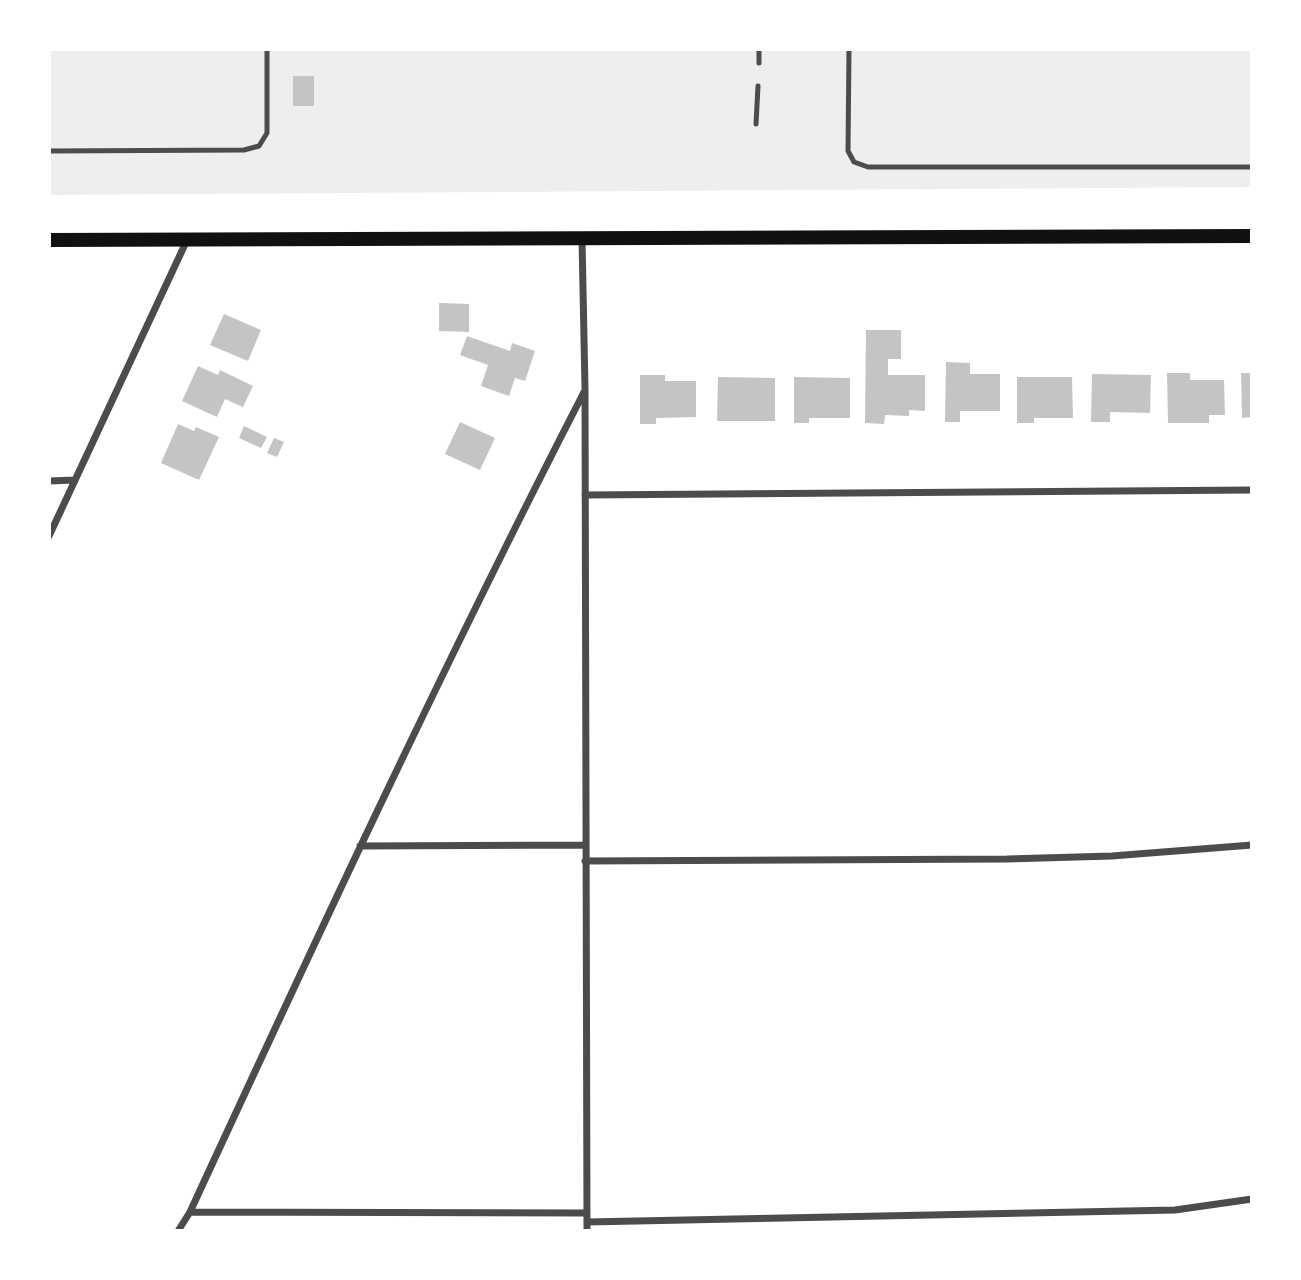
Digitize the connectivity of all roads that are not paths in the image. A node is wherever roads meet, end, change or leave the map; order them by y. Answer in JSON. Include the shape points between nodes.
{"nodes":[{"id":1,"x":267,"y":49,"type":"edge"},
{"id":2,"x":759,"y":49,"type":"edge"},
{"id":3,"x":849,"y":49,"type":"edge"},
{"id":4,"x":759,"y":63,"type":"dead end"},
{"id":5,"x":758,"y":86,"type":"dead end"},
{"id":6,"x":756,"y":124,"type":"dead end"},
{"id":7,"x":49,"y":151,"type":"edge"},
{"id":8,"x":1252,"y":167,"type":"edge"},
{"id":9,"x":1252,"y":236,"type":"edge"},
{"id":10,"x":582,"y":237,"type":"junction"},
{"id":11,"x":187,"y":239,"type":"junction"},
{"id":12,"x":49,"y":240,"type":"edge"},
{"id":13,"x":585,"y":388,"type":"junction"},
{"id":14,"x":75,"y":480,"type":"junction"},
{"id":15,"x":49,"y":481,"type":"edge"},
{"id":16,"x":1252,"y":490,"type":"edge"},
{"id":17,"x":585,"y":495,"type":"junction"},
{"id":18,"x":49,"y":536,"type":"edge"},
{"id":19,"x":585,"y":845,"type":"junction"},
{"id":20,"x":1252,"y":845,"type":"edge"},
{"id":21,"x":360,"y":846,"type":"junction"},
{"id":22,"x":585,"y":860,"type":"junction"},
{"id":23,"x":1252,"y":1199,"type":"edge"},
{"id":24,"x":190,"y":1212,"type":"junction"},
{"id":25,"x":587,"y":1213,"type":"junction"},
{"id":26,"x":587,"y":1222,"type":"junction"},
{"id":27,"x":178,"y":1231,"type":"edge"},
{"id":28,"x":587,"y":1231,"type":"edge"}],
"edges":[{"from":1,"to":7,"type":"lane","via":[[267,133],[259,146],[244,150]]},
{"from":2,"to":4,"type":"lane"},
{"from":3,"to":8,"type":"lane","via":[[848,151],[854,162],[868,167]]},
{"from":5,"to":6,"type":"lane"},
{"from":9,"to":10,"type":"main road"},
{"from":10,"to":11,"type":"main road"},
{"from":10,"to":13,"type":"street"},
{"from":11,"to":12,"type":"main road"},
{"from":11,"to":14,"type":"street"},
{"from":13,"to":17,"type":"street"},
{"from":13,"to":21,"type":"street"},
{"from":14,"to":15,"type":"street"},
{"from":14,"to":18,"type":"street"},
{"from":16,"to":17,"type":"street"},
{"from":17,"to":19,"type":"street"},
{"from":19,"to":21,"type":"street"},
{"from":19,"to":22,"type":"street"},
{"from":20,"to":22,"type":"street","via":[[1007,859]]},
{"from":21,"to":24,"type":"street"},
{"from":22,"to":25,"type":"street"},
{"from":23,"to":26,"type":"street","via":[[1175,1210]]},
{"from":24,"to":25,"type":"street"},
{"from":24,"to":27,"type":"street"},
{"from":25,"to":26,"type":"street"},
{"from":26,"to":28,"type":"street"}]}
